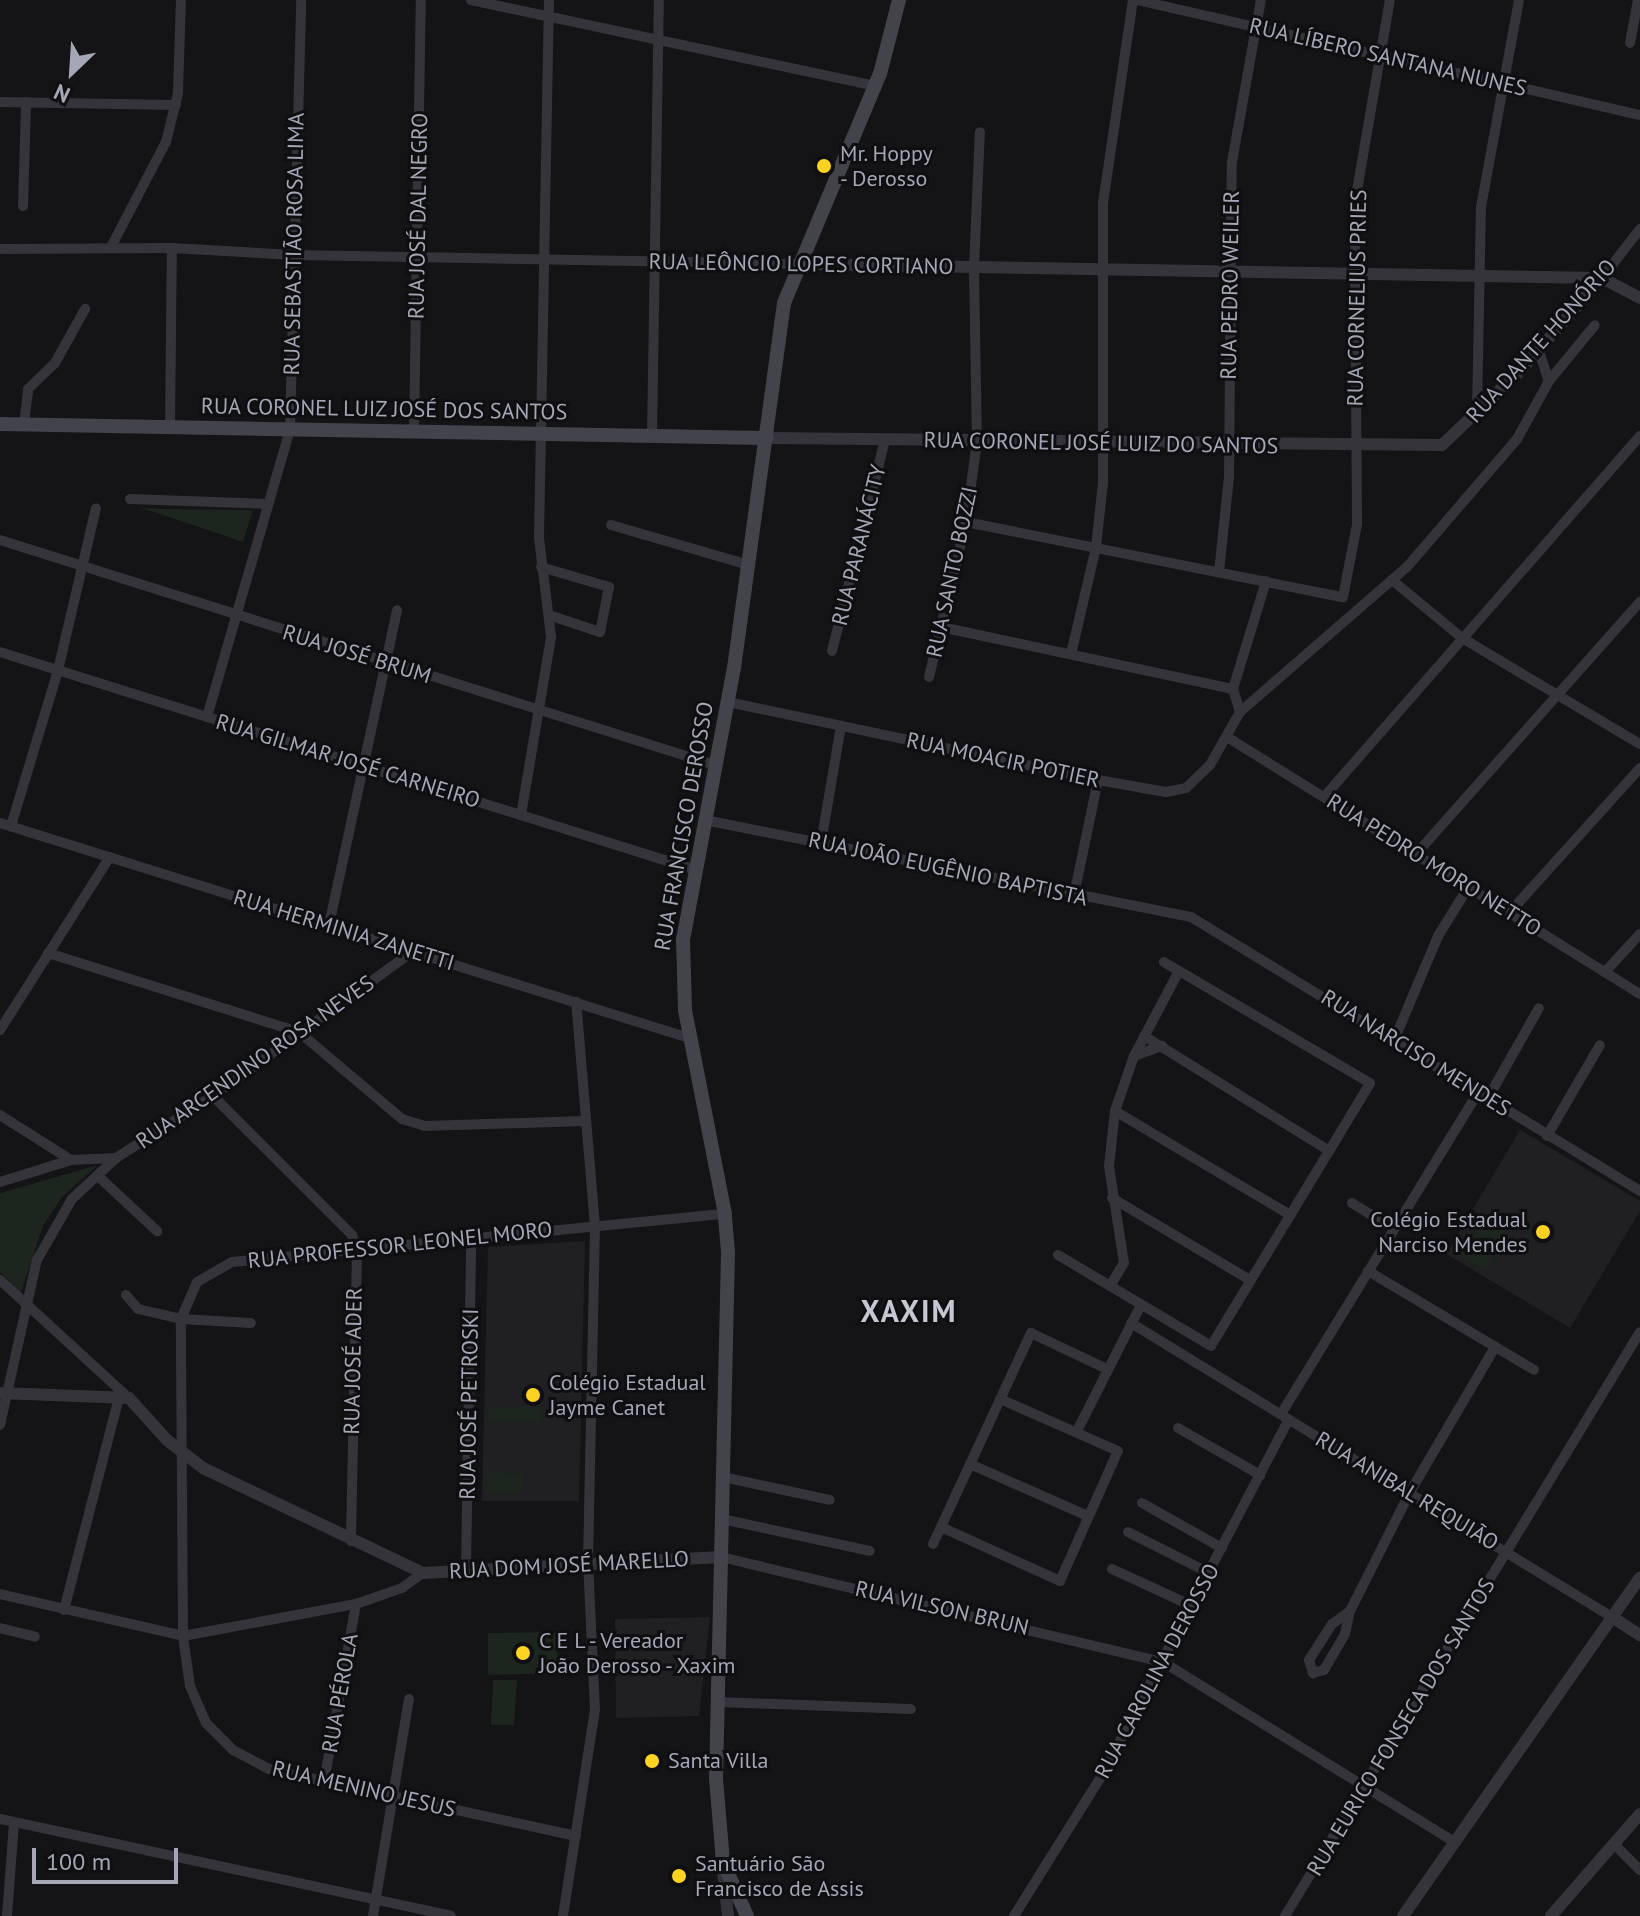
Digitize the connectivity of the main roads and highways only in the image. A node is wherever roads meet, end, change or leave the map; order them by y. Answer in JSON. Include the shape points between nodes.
{"nodes":[{"id":1,"x":899,"y":0,"type":"edge"},
{"id":2,"x":0,"y":424,"type":"edge"},
{"id":3,"x":767,"y":438,"type":"junction"},
{"id":4,"x":747,"y":1916,"type":"edge"}],
"edges":[{"from":1,"to":3,"type":"main road","name":"RUA FRANCISCO DEROSSO","via":[[874,86],[799,264],[775,343]]},
{"from":2,"to":3,"type":"main road","name":"RUA CORONEL LUIZ JOSÉ DOS SANTOS"},
{"from":3,"to":4,"type":"main road","name":"RUA FRANCISCO DEROSSO","via":[[728,702],[683,940],[689,1038],[725,1214],[716,1778],[723,1862]]}]}
